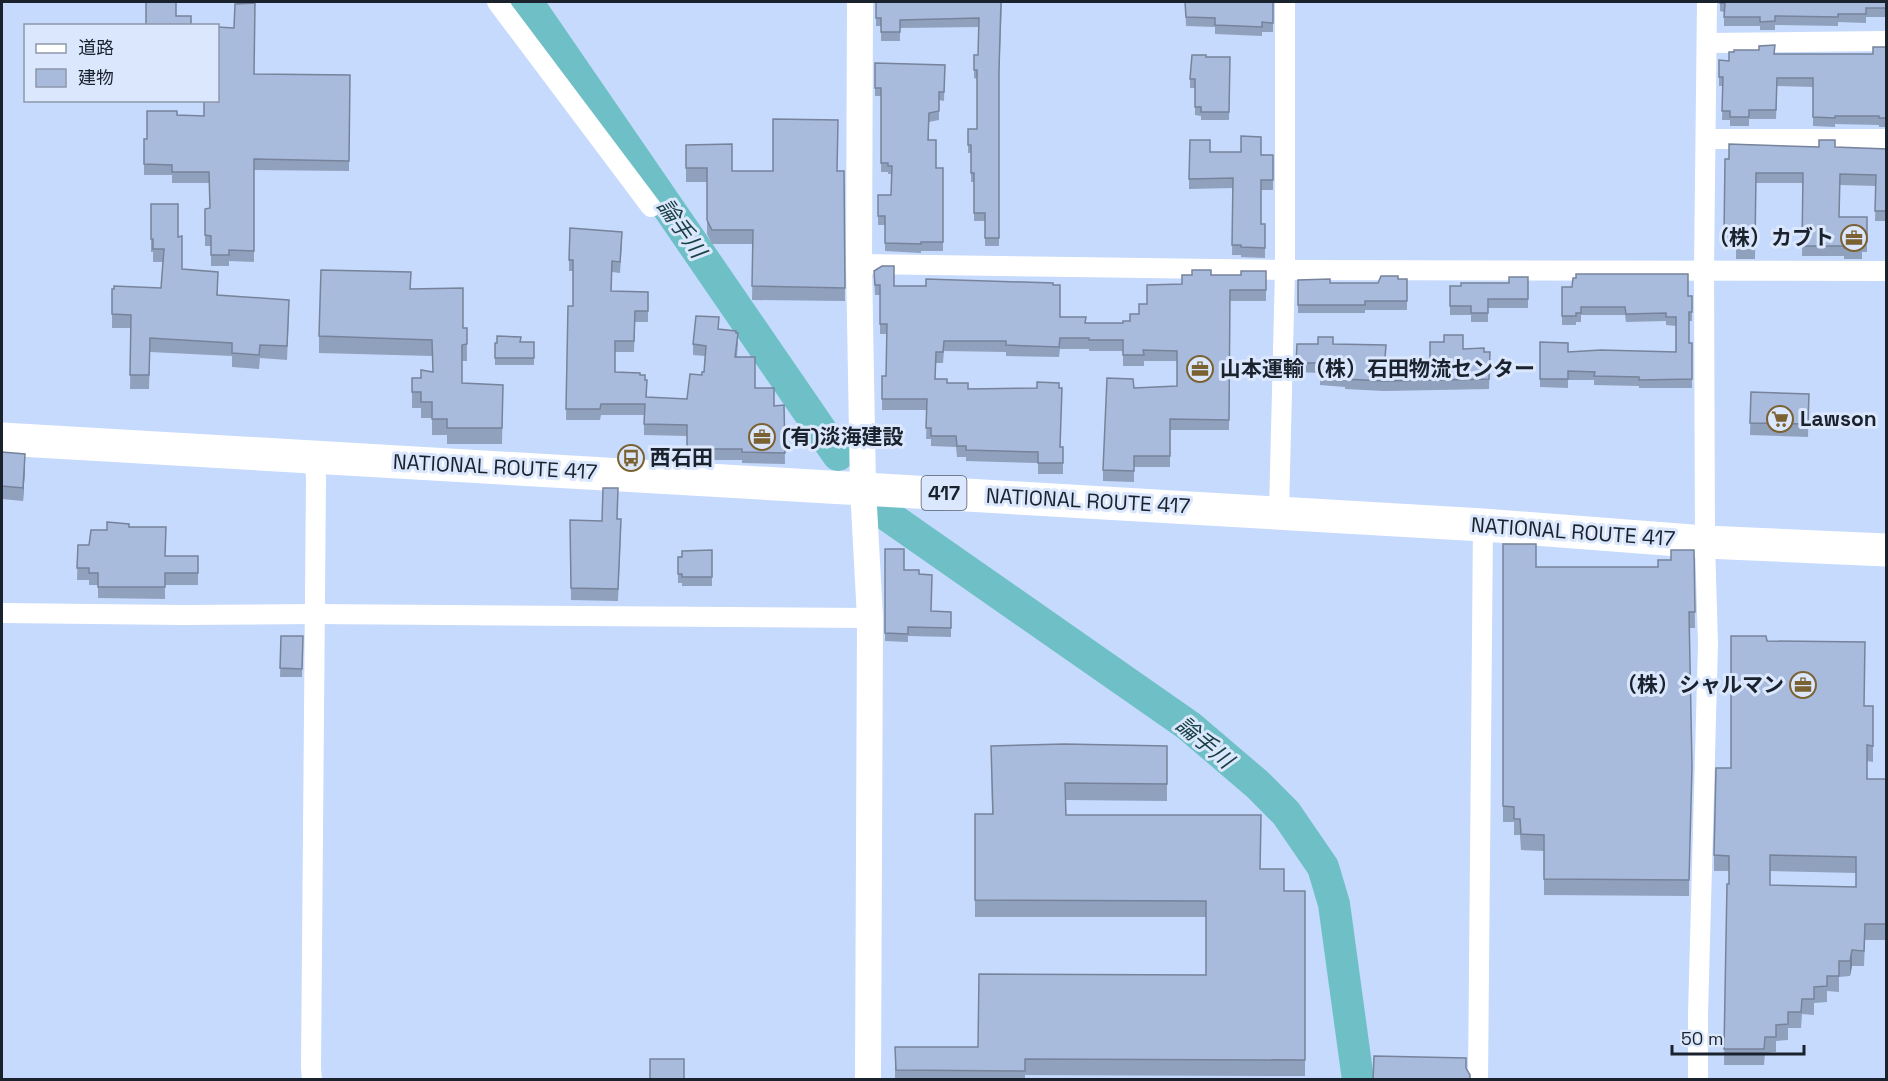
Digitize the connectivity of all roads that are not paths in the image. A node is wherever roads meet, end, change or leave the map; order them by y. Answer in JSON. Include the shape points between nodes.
{"nodes":[{"id":1,"x":497,"y":2,"type":"edge"},
{"id":2,"x":860,"y":2,"type":"edge"},
{"id":3,"x":1285,"y":2,"type":"edge"},
{"id":4,"x":1707,"y":2,"type":"edge"},
{"id":5,"x":1887,"y":41,"type":"edge"},
{"id":6,"x":1707,"y":43,"type":"junction"},
{"id":7,"x":1706,"y":139,"type":"junction"},
{"id":8,"x":1887,"y":139,"type":"edge"},
{"id":9,"x":651,"y":207,"type":"dead end"},
{"id":10,"x":858,"y":264,"type":"junction"},
{"id":11,"x":1285,"y":270,"type":"junction"},
{"id":12,"x":1704,"y":270,"type":"junction"},
{"id":13,"x":1887,"y":272,"type":"edge"},
{"id":14,"x":2,"y":439,"type":"edge"},
{"id":15,"x":314,"y":457,"type":"junction"},
{"id":16,"x":862,"y":488,"type":"junction"},
{"id":17,"x":1279,"y":512,"type":"junction"},
{"id":18,"x":1483,"y":525,"type":"junction"},
{"id":19,"x":1705,"y":542,"type":"junction"},
{"id":20,"x":1887,"y":550,"type":"edge"},
{"id":21,"x":2,"y":613,"type":"edge"},
{"id":22,"x":315,"y":614,"type":"junction"},
{"id":23,"x":870,"y":618,"type":"junction"},
{"id":24,"x":312,"y":1080,"type":"edge"},
{"id":25,"x":868,"y":1080,"type":"edge"},
{"id":26,"x":1478,"y":1080,"type":"edge"},
{"id":27,"x":1698,"y":1080,"type":"edge"}],
"edges":[{"from":1,"to":9,"type":"street"},
{"from":2,"to":10,"type":"street"},
{"from":3,"to":11,"type":"street"},
{"from":4,"to":6,"type":"street"},
{"from":5,"to":6,"type":"street"},
{"from":6,"to":7,"type":"street"},
{"from":7,"to":8,"type":"street"},
{"from":7,"to":12,"type":"street"},
{"from":10,"to":11,"type":"street"},
{"from":10,"to":16,"type":"street"},
{"from":11,"to":12,"type":"street"},
{"from":11,"to":17,"type":"street"},
{"from":12,"to":13,"type":"street"},
{"from":12,"to":19,"type":"street"},
{"from":14,"to":15,"type":"highway","name":"NATIONAL ROUTE 417","number":"417"},
{"from":15,"to":16,"type":"highway","name":"NATIONAL ROUTE 417","number":"417"},
{"from":15,"to":22,"type":"street"},
{"from":16,"to":17,"type":"highway","name":"NATIONAL ROUTE 417","number":"417"},
{"from":16,"to":23,"type":"street"},
{"from":17,"to":18,"type":"highway","name":"NATIONAL ROUTE 417","number":"417"},
{"from":18,"to":19,"type":"highway","name":"NATIONAL ROUTE 417","number":"417"},
{"from":18,"to":26,"type":"street"},
{"from":19,"to":20,"type":"highway","name":"NATIONAL ROUTE 417","number":"417"},
{"from":19,"to":27,"type":"street","via":[[1708,644]]},
{"from":21,"to":22,"type":"street"},
{"from":22,"to":23,"type":"street"},
{"from":22,"to":24,"type":"street"},
{"from":23,"to":25,"type":"street"}]}
